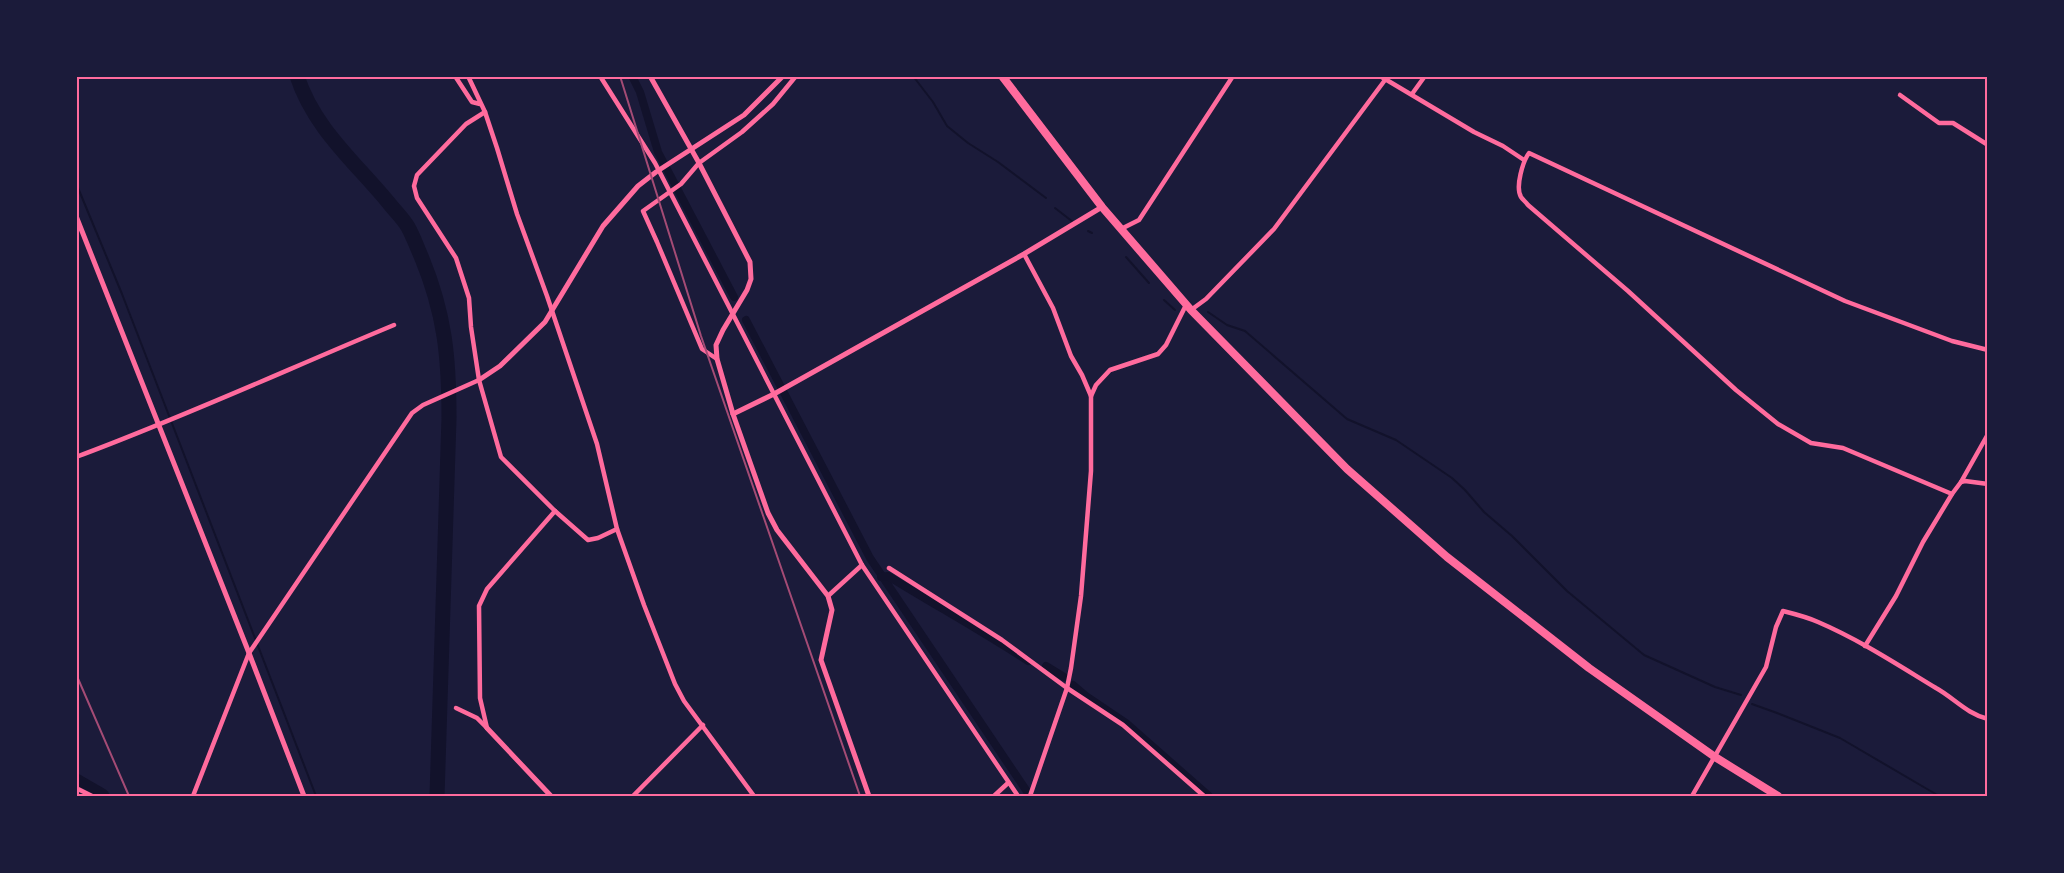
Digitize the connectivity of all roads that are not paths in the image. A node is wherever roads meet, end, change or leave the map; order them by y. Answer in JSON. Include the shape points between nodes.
{"nodes":[{"id":1,"x":455,"y":76,"type":"edge"},
{"id":2,"x":468,"y":76,"type":"edge"},
{"id":3,"x":600,"y":76,"type":"edge"},
{"id":4,"x":650,"y":76,"type":"edge"},
{"id":5,"x":783,"y":76,"type":"edge"},
{"id":6,"x":796,"y":76,"type":"edge"},
{"id":7,"x":1002,"y":76,"type":"edge"},
{"id":8,"x":1233,"y":76,"type":"edge"},
{"id":9,"x":1425,"y":76,"type":"edge"},
{"id":10,"x":1382,"y":78,"type":"edge"},
{"id":11,"x":1412,"y":94,"type":"junction"},
{"id":12,"x":1900,"y":95,"type":"dead end"},
{"id":13,"x":481,"y":104,"type":"junction"},
{"id":14,"x":485,"y":112,"type":"junction"},
{"id":15,"x":1988,"y":144,"type":"edge"},
{"id":16,"x":1524,"y":160,"type":"junction"},
{"id":17,"x":699,"y":163,"type":"junction"},
{"id":18,"x":671,"y":190,"type":"junction"},
{"id":19,"x":1102,"y":207,"type":"junction"},
{"id":20,"x":76,"y":216,"type":"edge"},
{"id":21,"x":1121,"y":229,"type":"junction"},
{"id":22,"x":1024,"y":254,"type":"junction"},
{"id":23,"x":1188,"y":308,"type":"junction"},
{"id":24,"x":733,"y":312,"type":"junction"},
{"id":25,"x":394,"y":325,"type":"dead end"},
{"id":26,"x":1988,"y":350,"type":"edge"},
{"id":27,"x":717,"y":359,"type":"junction"},
{"id":28,"x":479,"y":380,"type":"junction"},
{"id":29,"x":776,"y":392,"type":"junction"},
{"id":30,"x":1091,"y":396,"type":"junction"},
{"id":31,"x":734,"y":414,"type":"junction"},
{"id":32,"x":159,"y":426,"type":"junction"},
{"id":33,"x":1988,"y":434,"type":"edge"},
{"id":34,"x":76,"y":457,"type":"edge"},
{"id":35,"x":1961,"y":482,"type":"junction"},
{"id":36,"x":1988,"y":484,"type":"edge"},
{"id":37,"x":1952,"y":494,"type":"junction"},
{"id":38,"x":555,"y":512,"type":"junction"},
{"id":39,"x":617,"y":529,"type":"junction"},
{"id":40,"x":862,"y":565,"type":"junction"},
{"id":41,"x":889,"y":568,"type":"dead end"},
{"id":42,"x":828,"y":596,"type":"junction"},
{"id":43,"x":1865,"y":646,"type":"junction"},
{"id":44,"x":249,"y":652,"type":"junction"},
{"id":45,"x":1067,"y":688,"type":"junction"},
{"id":46,"x":456,"y":708,"type":"dead end"},
{"id":47,"x":1988,"y":719,"type":"edge"},
{"id":48,"x":703,"y":725,"type":"junction"},
{"id":49,"x":487,"y":728,"type":"junction"},
{"id":50,"x":1715,"y":758,"type":"junction"},
{"id":51,"x":1008,"y":783,"type":"junction"},
{"id":52,"x":76,"y":788,"type":"edge"},
{"id":53,"x":1031,"y":794,"type":"edge"},
{"id":54,"x":92,"y":796,"type":"edge"},
{"id":55,"x":193,"y":796,"type":"edge"},
{"id":56,"x":304,"y":796,"type":"edge"},
{"id":57,"x":551,"y":796,"type":"edge"},
{"id":58,"x":633,"y":796,"type":"edge"},
{"id":59,"x":754,"y":796,"type":"edge"},
{"id":60,"x":868,"y":796,"type":"edge"},
{"id":61,"x":994,"y":796,"type":"edge"},
{"id":62,"x":1018,"y":796,"type":"edge"},
{"id":63,"x":1204,"y":796,"type":"edge"},
{"id":64,"x":1692,"y":796,"type":"edge"},
{"id":65,"x":1778,"y":796,"type":"edge"}],
"edges":[{"from":1,"to":13,"type":"street","via":[[472,102]]},
{"from":2,"to":13,"type":"street"},
{"from":3,"to":18,"type":"street"},
{"from":4,"to":17,"type":"street"},
{"from":5,"to":28,"type":"street","via":[[744,115],[638,186],[603,226],[545,322],[500,366]]},
{"from":6,"to":17,"type":"street","via":[[742,132]]},
{"from":7,"to":19,"type":"highway"},
{"from":8,"to":21,"type":"street","via":[[1139,220]]},
{"from":9,"to":11,"type":"street"},
{"from":10,"to":11,"type":"street"},
{"from":10,"to":23,"type":"street","via":[[1274,229],[1206,299]]},
{"from":11,"to":16,"type":"street"},
{"from":12,"to":15,"type":"street","via":[[1939,123],[1953,123]]},
{"from":13,"to":14,"type":"street"},
{"from":14,"to":28,"type":"street","via":[[466,124],[417,175],[414,186],[417,198],[456,258],[469,298]]},
{"from":14,"to":39,"type":"street","via":[[597,444]]},
{"from":16,"to":26,"type":"street","via":[[1529,153],[1845,301],[1952,341]]},
{"from":16,"to":37,"type":"street","via":[[1519,189],[1528,205],[1778,424],[1811,443],[1843,448]]},
{"from":17,"to":18,"type":"street"},
{"from":17,"to":24,"type":"street","via":[[750,262],[751,279]]},
{"from":18,"to":24,"type":"street"},
{"from":18,"to":27,"type":"street","via":[[643,211],[702,349]]},
{"from":19,"to":21,"type":"highway"},
{"from":19,"to":22,"type":"street"},
{"from":20,"to":32,"type":"street"},
{"from":21,"to":23,"type":"highway"},
{"from":22,"to":29,"type":"street"},
{"from":22,"to":30,"type":"street","via":[[1053,308]]},
{"from":23,"to":30,"type":"street","via":[[1158,354],[1110,370]]},
{"from":23,"to":50,"type":"highway","via":[[1347,469],[1447,557],[1589,668]]},
{"from":24,"to":27,"type":"street","via":[[716,345]]},
{"from":24,"to":29,"type":"street"},
{"from":25,"to":32,"type":"street"},
{"from":27,"to":31,"type":"street"},
{"from":28,"to":38,"type":"street","via":[[501,457]]},
{"from":28,"to":44,"type":"street","via":[[412,413]]},
{"from":29,"to":31,"type":"street"},
{"from":29,"to":40,"type":"street"},
{"from":30,"to":45,"type":"street","via":[[1091,471],[1081,596]]},
{"from":31,"to":42,"type":"street","via":[[768,513]]},
{"from":32,"to":34,"type":"street"},
{"from":32,"to":44,"type":"street"},
{"from":33,"to":35,"type":"street"},
{"from":35,"to":36,"type":"street"},
{"from":35,"to":37,"type":"street"},
{"from":37,"to":43,"type":"street"},
{"from":38,"to":39,"type":"street","via":[[588,540]]},
{"from":38,"to":49,"type":"street","via":[[487,589],[479,606],[480,698]]},
{"from":39,"to":48,"type":"street","via":[[675,684]]},
{"from":40,"to":42,"type":"street"},
{"from":40,"to":51,"type":"street"},
{"from":41,"to":45,"type":"street","via":[[1002,640]]},
{"from":42,"to":60,"type":"street","via":[[832,610],[821,660]]},
{"from":43,"to":47,"type":"street","via":[[1960,706]]},
{"from":43,"to":50,"type":"street","via":[[1817,622],[1783,611],[1766,667]]},
{"from":44,"to":55,"type":"street"},
{"from":44,"to":56,"type":"street"},
{"from":45,"to":53,"type":"street"},
{"from":45,"to":63,"type":"street","via":[[1123,725]]},
{"from":46,"to":49,"type":"street"},
{"from":48,"to":58,"type":"street"},
{"from":48,"to":59,"type":"street"},
{"from":49,"to":57,"type":"street"},
{"from":50,"to":64,"type":"street"},
{"from":50,"to":65,"type":"highway"},
{"from":51,"to":61,"type":"street"},
{"from":51,"to":62,"type":"street"},
{"from":52,"to":54,"type":"street"}]}
